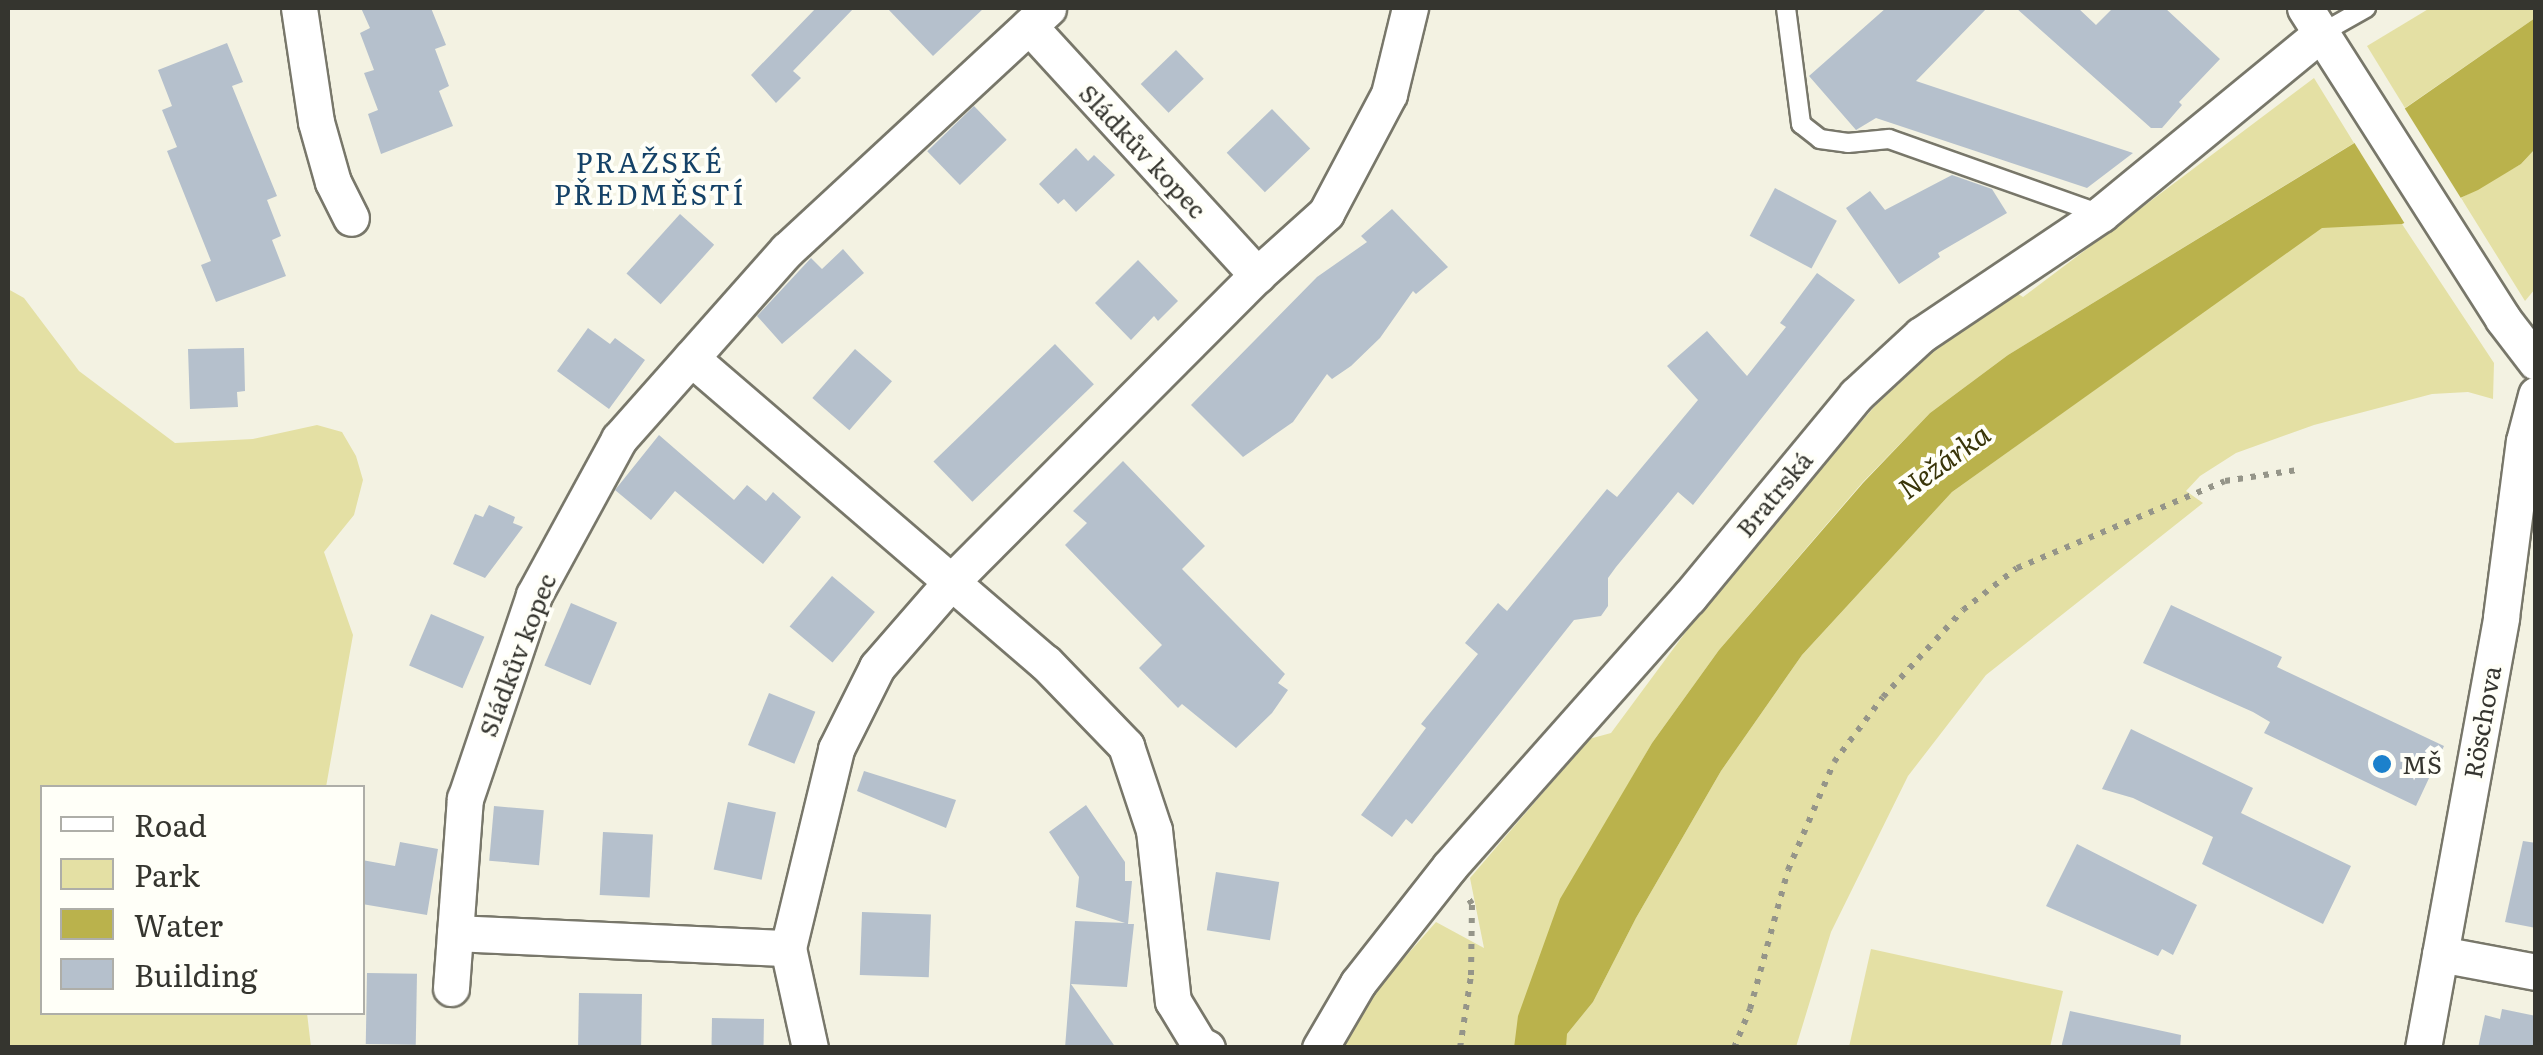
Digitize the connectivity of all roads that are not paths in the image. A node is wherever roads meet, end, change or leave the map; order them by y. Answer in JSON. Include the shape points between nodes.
{"nodes":[{"id":1,"x":299,"y":8,"type":"edge"},
{"id":2,"x":1410,"y":8,"type":"edge"},
{"id":3,"x":1786,"y":8,"type":"edge"},
{"id":4,"x":2366,"y":8,"type":"edge"},
{"id":5,"x":1039,"y":17,"type":"edge"},
{"id":6,"x":2319,"y":32,"type":"edge"},
{"id":7,"x":2102,"y":214,"type":"junction"},
{"id":8,"x":351,"y":218,"type":"dead end"},
{"id":9,"x":1257,"y":275,"type":"junction"},
{"id":10,"x":691,"y":358,"type":"junction"},
{"id":11,"x":2536,"y":362,"type":"edge"},
{"id":12,"x":2536,"y":395,"type":"edge"},
{"id":13,"x":950,"y":583,"type":"junction"},
{"id":14,"x":455,"y":933,"type":"junction"},
{"id":15,"x":788,"y":948,"type":"junction"},
{"id":16,"x":2440,"y":954,"type":"junction"},
{"id":17,"x":2536,"y":972,"type":"edge"},
{"id":18,"x":451,"y":988,"type":"dead end"},
{"id":19,"x":810,"y":1048,"type":"edge"},
{"id":20,"x":1207,"y":1048,"type":"edge"},
{"id":21,"x":1320,"y":1048,"type":"edge"},
{"id":22,"x":2423,"y":1048,"type":"edge"}],
"edges":[{"from":1,"to":8,"type":"street","via":[[316,122]]},
{"from":2,"to":9,"type":"street","via":[[1389,94],[1326,213]]},
{"from":3,"to":7,"type":"lane","via":[[1802,124],[1820,139],[1889,139]]},
{"from":4,"to":6,"type":"lane"},
{"from":5,"to":9,"type":"street","name":"Sládkův kopec"},
{"from":5,"to":10,"type":"street","name":"Sládkův kopec","via":[[787,250]]},
{"from":6,"to":7,"type":"street","name":"Bratrská"},
{"from":6,"to":11,"type":"street"},
{"from":7,"to":21,"type":"street","name":"Bratrská","via":[[1922,335],[1856,395],[1689,597],[1450,866],[1358,984]]},
{"from":9,"to":13,"type":"street"},
{"from":10,"to":13,"type":"street"},
{"from":10,"to":14,"type":"street","name":"Sládkův kopec","via":[[620,439],[534,595],[465,799]]},
{"from":12,"to":16,"type":"street","name":"Röschova"},
{"from":13,"to":15,"type":"street","via":[[878,668],[836,749]]},
{"from":13,"to":20,"type":"street","via":[[1045,662],[1126,746],[1154,830],[1173,1001]]},
{"from":14,"to":15,"type":"street"},
{"from":14,"to":18,"type":"street","name":"Sládkův kopec"},
{"from":15,"to":19,"type":"street"},
{"from":16,"to":17,"type":"street"},
{"from":16,"to":22,"type":"street","name":"Röschova"}]}
